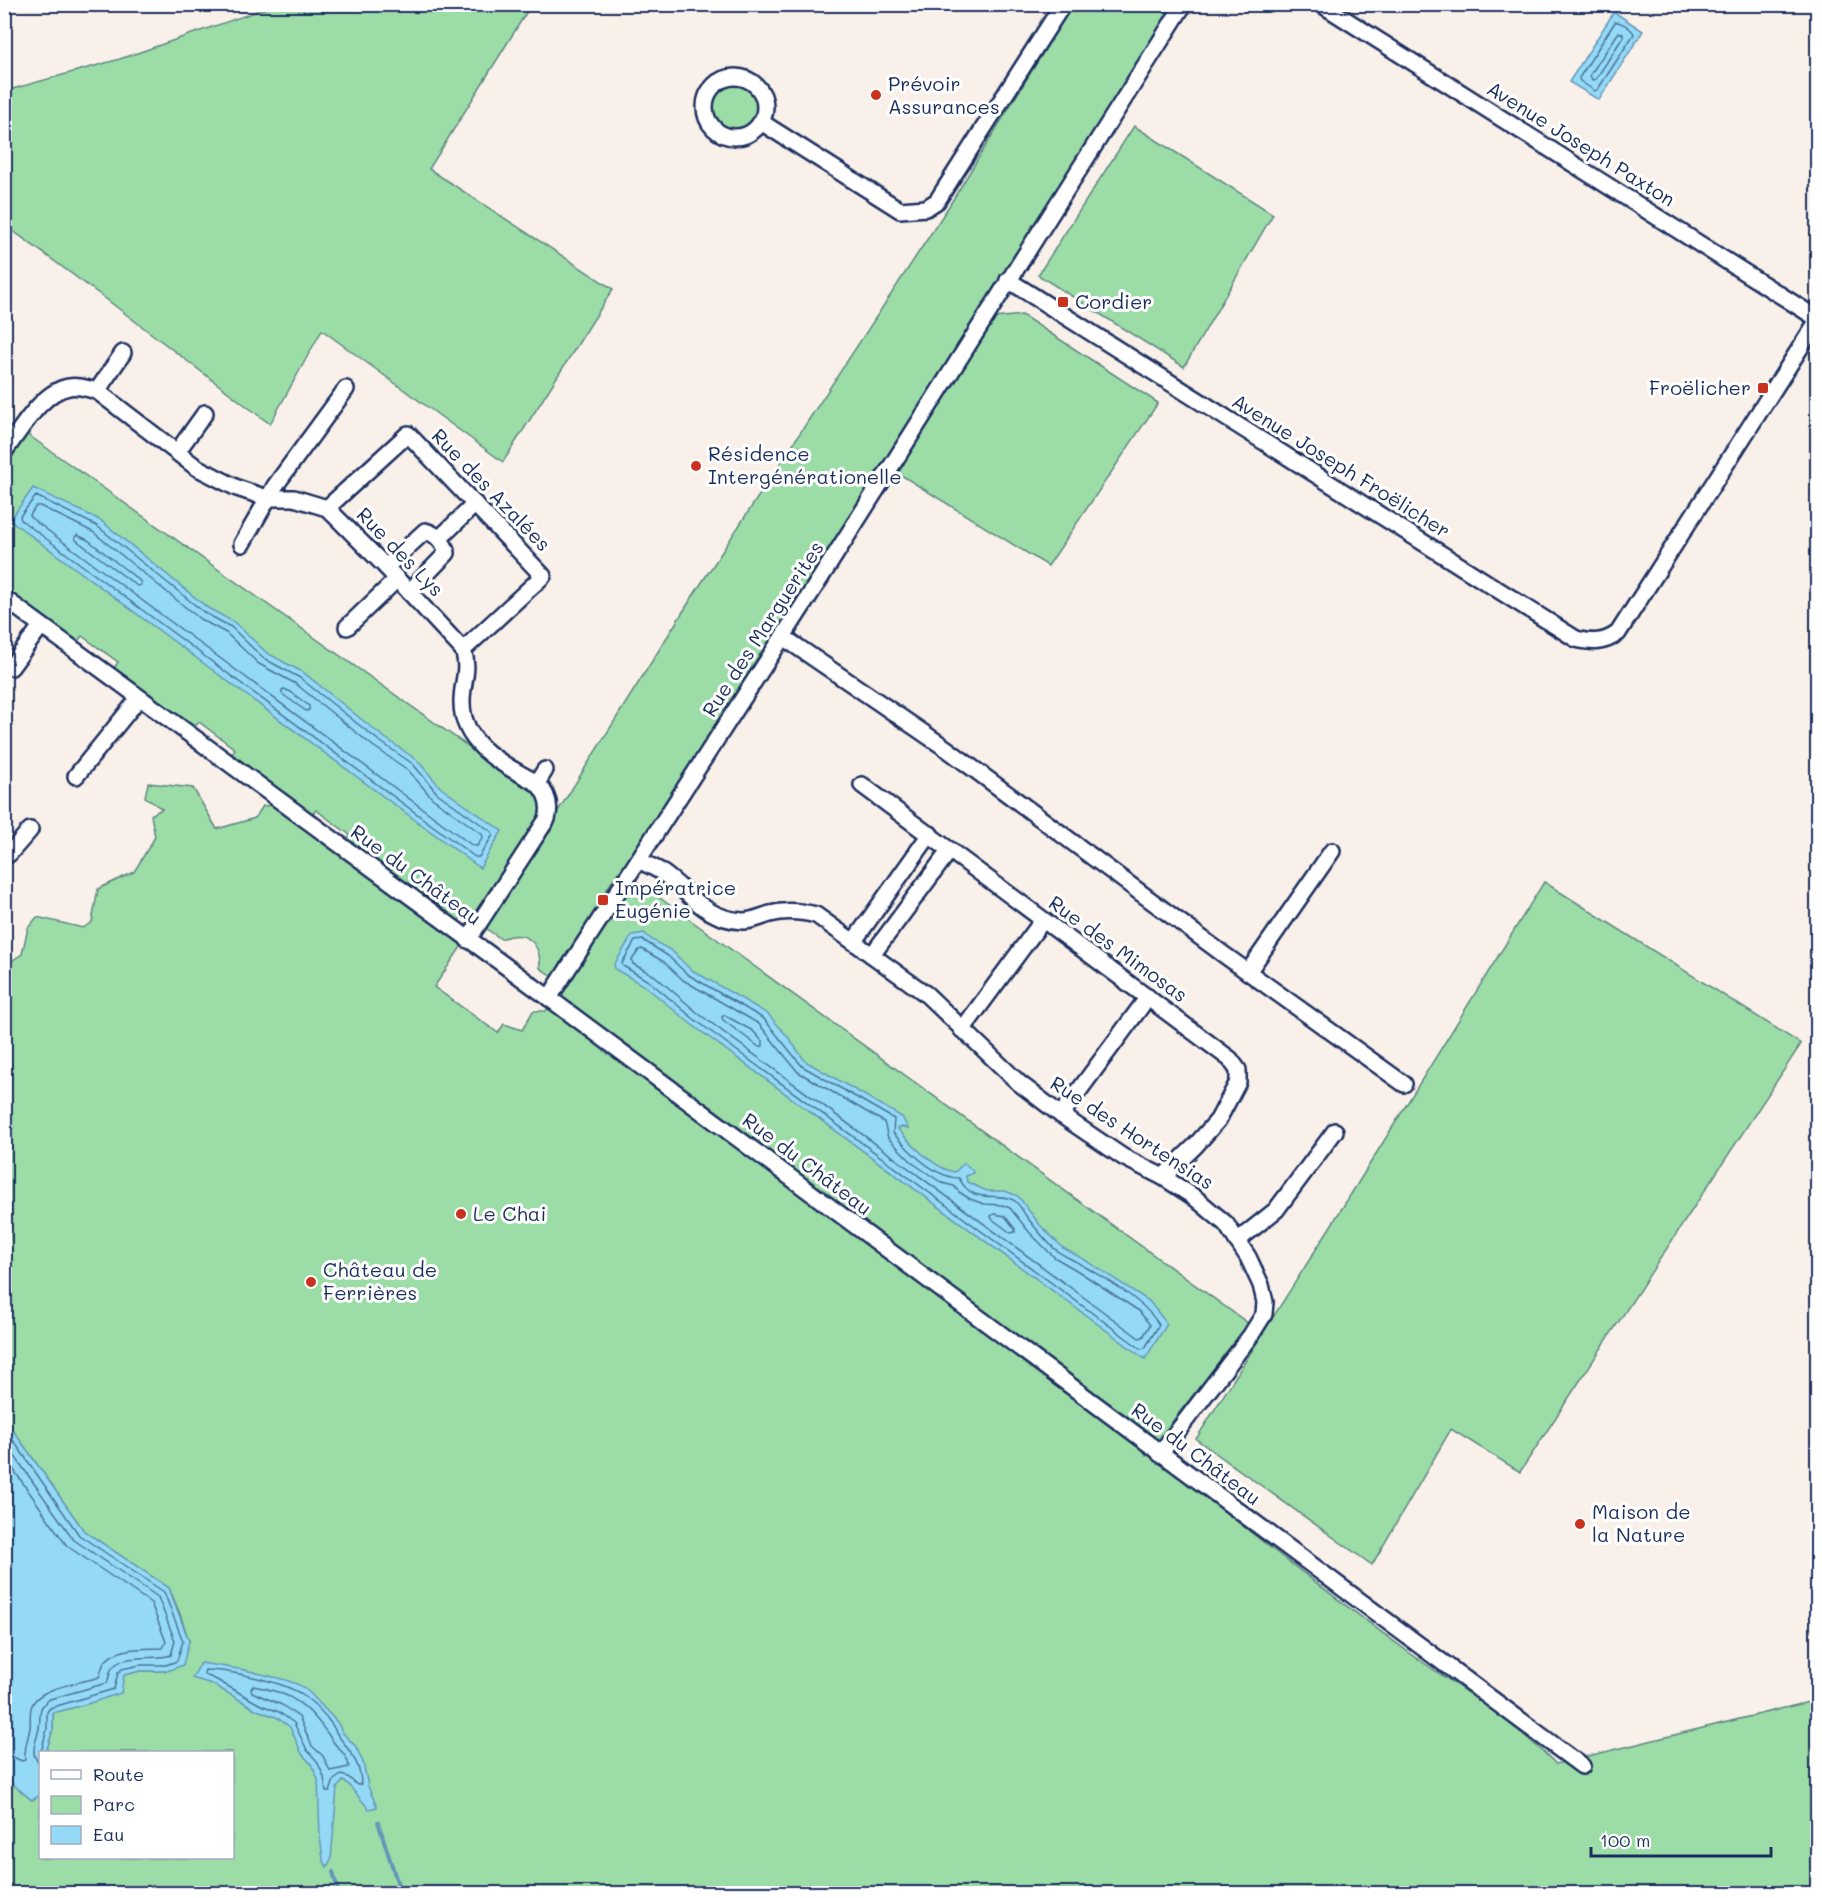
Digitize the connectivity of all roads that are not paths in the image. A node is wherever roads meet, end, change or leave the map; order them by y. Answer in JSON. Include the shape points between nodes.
{"nodes":[{"id":1,"x":1063,"y":4,"type":"edge"},
{"id":2,"x":1184,"y":4,"type":"edge"},
{"id":3,"x":1321,"y":4,"type":"edge"},
{"id":4,"x":761,"y":123,"type":"junction"},
{"id":5,"x":1008,"y":280,"type":"junction"},
{"id":6,"x":1818,"y":320,"type":"edge"},
{"id":7,"x":123,"y":353,"type":"dead end"},
{"id":8,"x":346,"y":389,"type":"dead end"},
{"id":9,"x":97,"y":392,"type":"junction"},
{"id":10,"x":205,"y":413,"type":"dead end"},
{"id":11,"x":4,"y":452,"type":"edge"},
{"id":12,"x":177,"y":452,"type":"junction"},
{"id":13,"x":267,"y":498,"type":"junction"},
{"id":14,"x":475,"y":504,"type":"junction"},
{"id":15,"x":327,"y":508,"type":"junction"},
{"id":16,"x":439,"y":539,"type":"junction"},
{"id":17,"x":242,"y":544,"type":"dead end"},
{"id":18,"x":386,"y":567,"type":"junction"},
{"id":19,"x":397,"y":579,"type":"junction"},
{"id":20,"x":409,"y":592,"type":"junction"},
{"id":21,"x":4,"y":598,"type":"edge"},
{"id":22,"x":41,"y":626,"type":"junction"},
{"id":23,"x":346,"y":627,"type":"dead end"},
{"id":24,"x":783,"y":638,"type":"junction"},
{"id":25,"x":463,"y":650,"type":"junction"},
{"id":26,"x":11,"y":667,"type":"dead end"},
{"id":27,"x":139,"y":698,"type":"junction"},
{"id":28,"x":76,"y":776,"type":"dead end"},
{"id":29,"x":862,"y":785,"type":"dead end"},
{"id":30,"x":30,"y":830,"type":"dead end"},
{"id":31,"x":930,"y":834,"type":"junction"},
{"id":32,"x":4,"y":850,"type":"edge"},
{"id":33,"x":950,"y":850,"type":"junction"},
{"id":34,"x":1332,"y":851,"type":"dead end"},
{"id":35,"x":639,"y":860,"type":"junction"},
{"id":36,"x":1043,"y":921,"type":"junction"},
{"id":37,"x":468,"y":940,"type":"junction"},
{"id":38,"x":854,"y":941,"type":"junction"},
{"id":39,"x":872,"y":955,"type":"junction"},
{"id":40,"x":1248,"y":972,"type":"junction"},
{"id":41,"x":1148,"y":997,"type":"junction"},
{"id":42,"x":549,"y":998,"type":"junction"},
{"id":43,"x":962,"y":1030,"type":"junction"},
{"id":44,"x":1404,"y":1084,"type":"dead end"},
{"id":45,"x":1061,"y":1115,"type":"junction"},
{"id":46,"x":1335,"y":1131,"type":"dead end"},
{"id":47,"x":1163,"y":1178,"type":"junction"},
{"id":48,"x":1237,"y":1241,"type":"junction"},
{"id":49,"x":1160,"y":1454,"type":"junction"},
{"id":50,"x":1582,"y":1766,"type":"dead end"}],
"edges":[{"from":1,"to":4,"type":"street","via":[[937,201],[926,208],[900,210]]},
{"from":2,"to":5,"type":"street"},
{"from":3,"to":6,"type":"street","name":"Avenue Joseph Paxton"},
{"from":4,"to":4,"type":"street","via":[[765,102],[755,84],[746,79],[725,78],[709,91],[705,115],[716,132],[735,138]]},
{"from":5,"to":6,"type":"street","name":"Avenue Joseph Froëlicher","via":[[1570,635],[1587,642],[1608,640],[1618,633]]},
{"from":5,"to":24,"type":"street","name":"Rue des Marguerites"},
{"from":7,"to":9,"type":"street"},
{"from":8,"to":13,"type":"street"},
{"from":9,"to":11,"type":"street","name":"Rue des Lys","via":[[69,387],[54,392]]},
{"from":9,"to":12,"type":"street","name":"Rue des Lys"},
{"from":10,"to":12,"type":"street"},
{"from":12,"to":13,"type":"street","name":"Rue des Lys","via":[[196,467],[237,488]]},
{"from":13,"to":15,"type":"street","name":"Rue des Lys","via":[[294,498]]},
{"from":13,"to":17,"type":"street"},
{"from":14,"to":15,"type":"street","name":"Rue des Azalées","via":[[408,434]]},
{"from":14,"to":16,"type":"street"},
{"from":14,"to":25,"type":"street","name":"Rue des Azalées","via":[[543,576]]},
{"from":15,"to":18,"type":"street","name":"Rue des Lys"},
{"from":16,"to":18,"type":"street","via":[[424,531]]},
{"from":16,"to":20,"type":"street","via":[[447,554]]},
{"from":18,"to":19,"type":"street","name":"Rue des Lys"},
{"from":19,"to":20,"type":"street","name":"Rue des Lys"},
{"from":19,"to":23,"type":"street"},
{"from":20,"to":25,"type":"street","name":"Rue des Lys"},
{"from":21,"to":22,"type":"street","name":"Rue du Château"},
{"from":22,"to":26,"type":"street"},
{"from":22,"to":27,"type":"street","name":"Rue du Château"},
{"from":24,"to":35,"type":"street","name":"Rue des Marguerites"},
{"from":24,"to":40,"type":"street","via":[[947,749]]},
{"from":25,"to":37,"type":"street","via":[[467,668],[461,700],[468,732],[494,759],[541,777],[549,804],[547,819]]},
{"from":27,"to":28,"type":"street"},
{"from":27,"to":37,"type":"street","name":"Rue du Château"},
{"from":29,"to":31,"type":"street","name":"Rue des Mimosas"},
{"from":30,"to":32,"type":"street","via":[[9,854]]},
{"from":31,"to":33,"type":"street","name":"Rue des Mimosas"},
{"from":31,"to":38,"type":"street"},
{"from":33,"to":36,"type":"street","name":"Rue des Mimosas"},
{"from":33,"to":39,"type":"street"},
{"from":34,"to":40,"type":"street"},
{"from":35,"to":38,"type":"street","name":"Rue des Hortensias","via":[[661,872],[705,909],[720,915],[742,921],[799,911],[816,915]]},
{"from":35,"to":42,"type":"street","name":"Rue des Marguerites"},
{"from":36,"to":41,"type":"street","name":"Rue des Mimosas"},
{"from":36,"to":43,"type":"street"},
{"from":37,"to":42,"type":"street","name":"Rue du Château"},
{"from":38,"to":39,"type":"street","name":"Rue des Hortensias"},
{"from":39,"to":43,"type":"street","name":"Rue des Hortensias","via":[[926,994]]},
{"from":40,"to":44,"type":"street"},
{"from":41,"to":45,"type":"street"},
{"from":41,"to":47,"type":"street","name":"Rue des Mimosas","via":[[1230,1059],[1239,1075],[1218,1120]]},
{"from":42,"to":49,"type":"street","name":"Rue du Château"},
{"from":43,"to":45,"type":"street","name":"Rue des Hortensias","via":[[1019,1083]]},
{"from":45,"to":47,"type":"street","name":"Rue des Hortensias","via":[[1123,1157]]},
{"from":46,"to":48,"type":"street","via":[[1276,1210]]},
{"from":47,"to":48,"type":"street","name":"Rue des Hortensias","via":[[1226,1224]]},
{"from":48,"to":49,"type":"street","name":"Rue des Hortensias","via":[[1261,1285],[1264,1314]]},
{"from":49,"to":50,"type":"street","name":"Rue du Château"}]}
